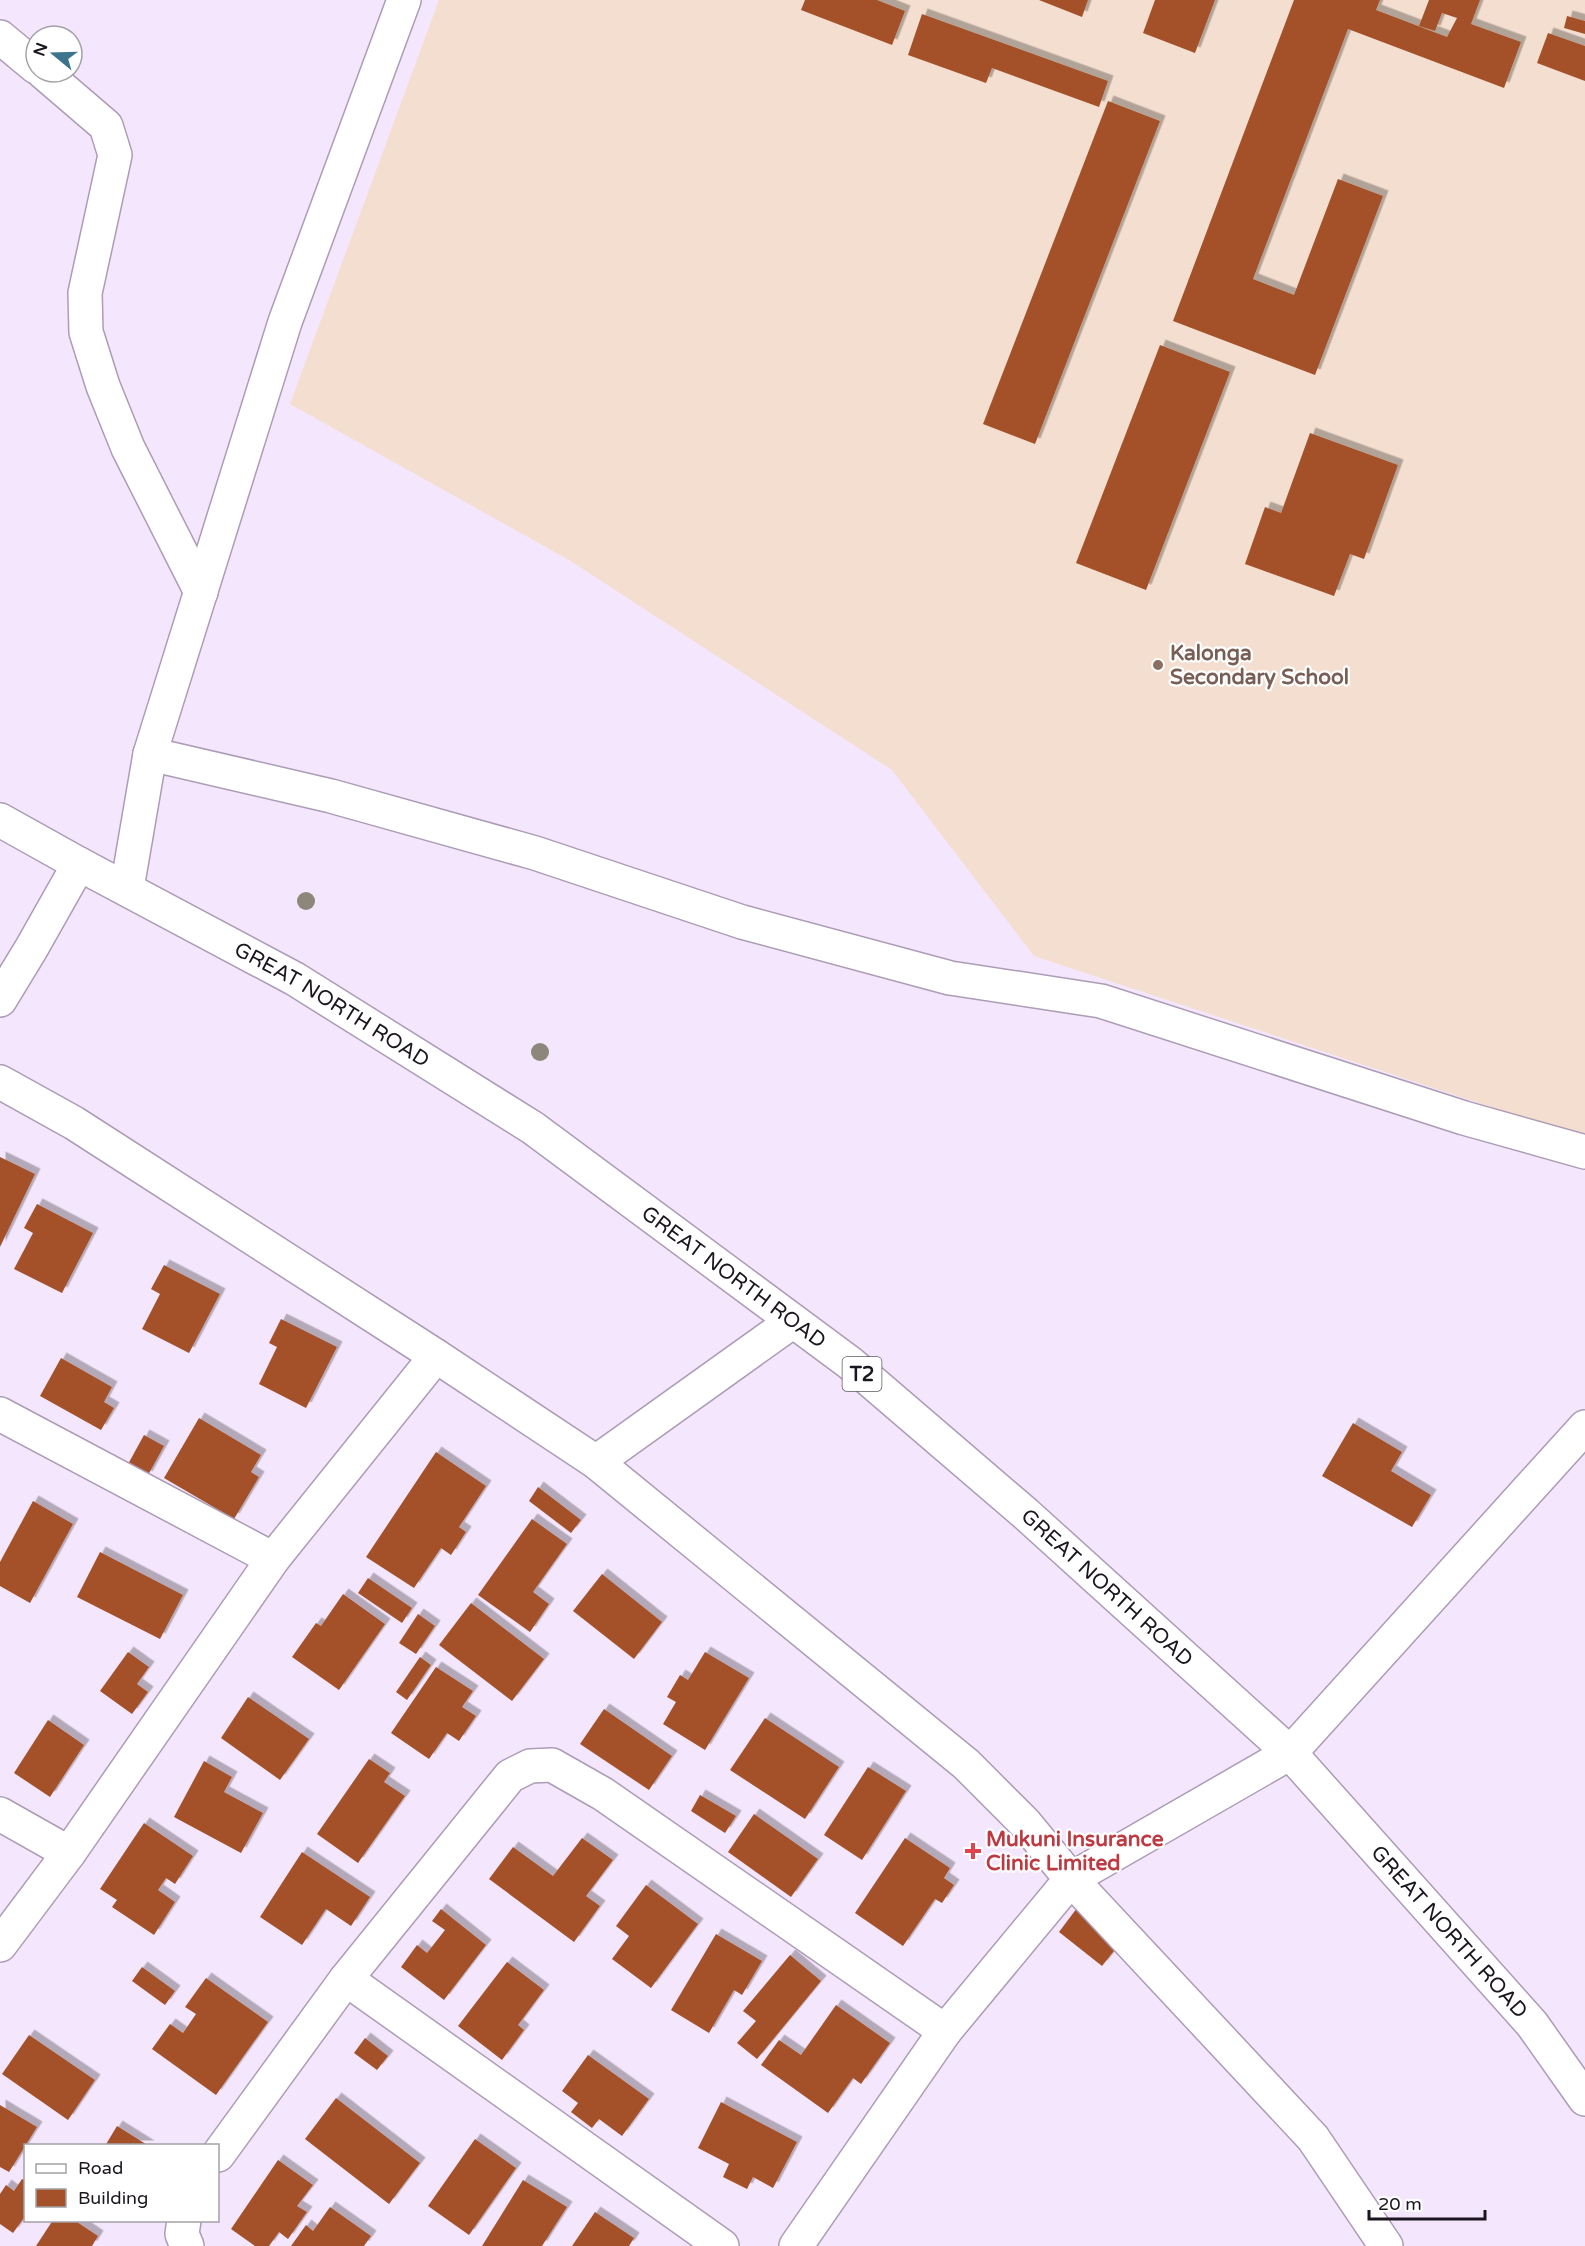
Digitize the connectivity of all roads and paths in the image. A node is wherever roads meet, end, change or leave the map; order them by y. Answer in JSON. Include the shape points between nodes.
{"nodes":[{"id":1,"x":404,"y":0,"type":"edge"},
{"id":2,"x":0,"y":37,"type":"edge"},
{"id":3,"x":24,"y":57,"type":"edge"},
{"id":4,"x":57,"y":84,"type":"edge"},
{"id":5,"x":201,"y":592,"type":"junction"},
{"id":6,"x":150,"y":754,"type":"junction"},
{"id":7,"x":0,"y":820,"type":"edge"},
{"id":8,"x":79,"y":864,"type":"junction"},
{"id":9,"x":127,"y":888,"type":"junction"},
{"id":10,"x":0,"y":1000,"type":"edge"},
{"id":11,"x":0,"y":1082,"type":"edge"},
{"id":12,"x":1585,"y":1152,"type":"edge"},
{"id":13,"x":793,"y":1321,"type":"junction"},
{"id":14,"x":436,"y":1356,"type":"junction"},
{"id":15,"x":0,"y":1414,"type":"edge"},
{"id":16,"x":1585,"y":1427,"type":"edge"},
{"id":17,"x":596,"y":1462,"type":"junction"},
{"id":18,"x":273,"y":1559,"type":"junction"},
{"id":19,"x":1290,"y":1754,"type":"junction"},
{"id":20,"x":0,"y":1814,"type":"edge"},
{"id":21,"x":69,"y":1852,"type":"junction"},
{"id":22,"x":1071,"y":1879,"type":"junction"},
{"id":23,"x":0,"y":1945,"type":"edge"},
{"id":24,"x":346,"y":1979,"type":"junction"},
{"id":25,"x":945,"y":2031,"type":"junction"},
{"id":26,"x":1585,"y":2099,"type":"edge"},
{"id":27,"x":219,"y":2154,"type":"edge"},
{"id":28,"x":184,"y":2222,"type":"edge"},
{"id":29,"x":187,"y":2246,"type":"edge"},
{"id":30,"x":722,"y":2246,"type":"edge"},
{"id":31,"x":796,"y":2246,"type":"edge"},
{"id":32,"x":1386,"y":2246,"type":"edge"}],
"edges":[{"from":1,"to":5,"type":"main road","via":[[285,322]]},
{"from":2,"to":3,"type":"main road"},
{"from":4,"to":5,"type":"main road","via":[[106,126],[115,155],[86,293],[86,332],[128,448]]},
{"from":5,"to":6,"type":"main road"},
{"from":6,"to":9,"type":"main road"},
{"from":6,"to":12,"type":"main road","via":[[354,802],[535,853],[742,922],[950,978],[1101,1001],[1464,1118]]},
{"from":7,"to":8,"type":"main road","name":"GREAT NORTH ROAD","number":"T2"},
{"from":8,"to":9,"type":"main road","name":"GREAT NORTH ROAD","number":"T2"},
{"from":8,"to":10,"type":"main road"},
{"from":9,"to":13,"type":"main road","name":"GREAT NORTH ROAD","number":"T2","via":[[295,979],[533,1128]]},
{"from":11,"to":14,"type":"main road","via":[[74,1123]]},
{"from":13,"to":17,"type":"main road"},
{"from":13,"to":19,"type":"main road","name":"GREAT NORTH ROAD","number":"T2","via":[[850,1363],[1026,1514]]},
{"from":14,"to":17,"type":"main road"},
{"from":14,"to":18,"type":"main road"},
{"from":15,"to":18,"type":"main road"},
{"from":16,"to":19,"type":"main road"},
{"from":17,"to":22,"type":"main road","via":[[966,1764],[1025,1823]]},
{"from":18,"to":21,"type":"main road"},
{"from":19,"to":22,"type":"main road"},
{"from":19,"to":26,"type":"main road","name":"GREAT NORTH ROAD","number":"T2","via":[[1532,2024]]},
{"from":20,"to":21,"type":"main road"},
{"from":21,"to":23,"type":"main road"},
{"from":22,"to":25,"type":"main road"},
{"from":22,"to":32,"type":"main road","via":[[1313,2138]]},
{"from":24,"to":25,"type":"main road","via":[[510,1776],[530,1766],[552,1765],[603,1794]]},
{"from":24,"to":27,"type":"main road"},
{"from":24,"to":30,"type":"main road"},
{"from":25,"to":31,"type":"main road"},
{"from":28,"to":29,"type":"main road","via":[[182,2234]]}]}
